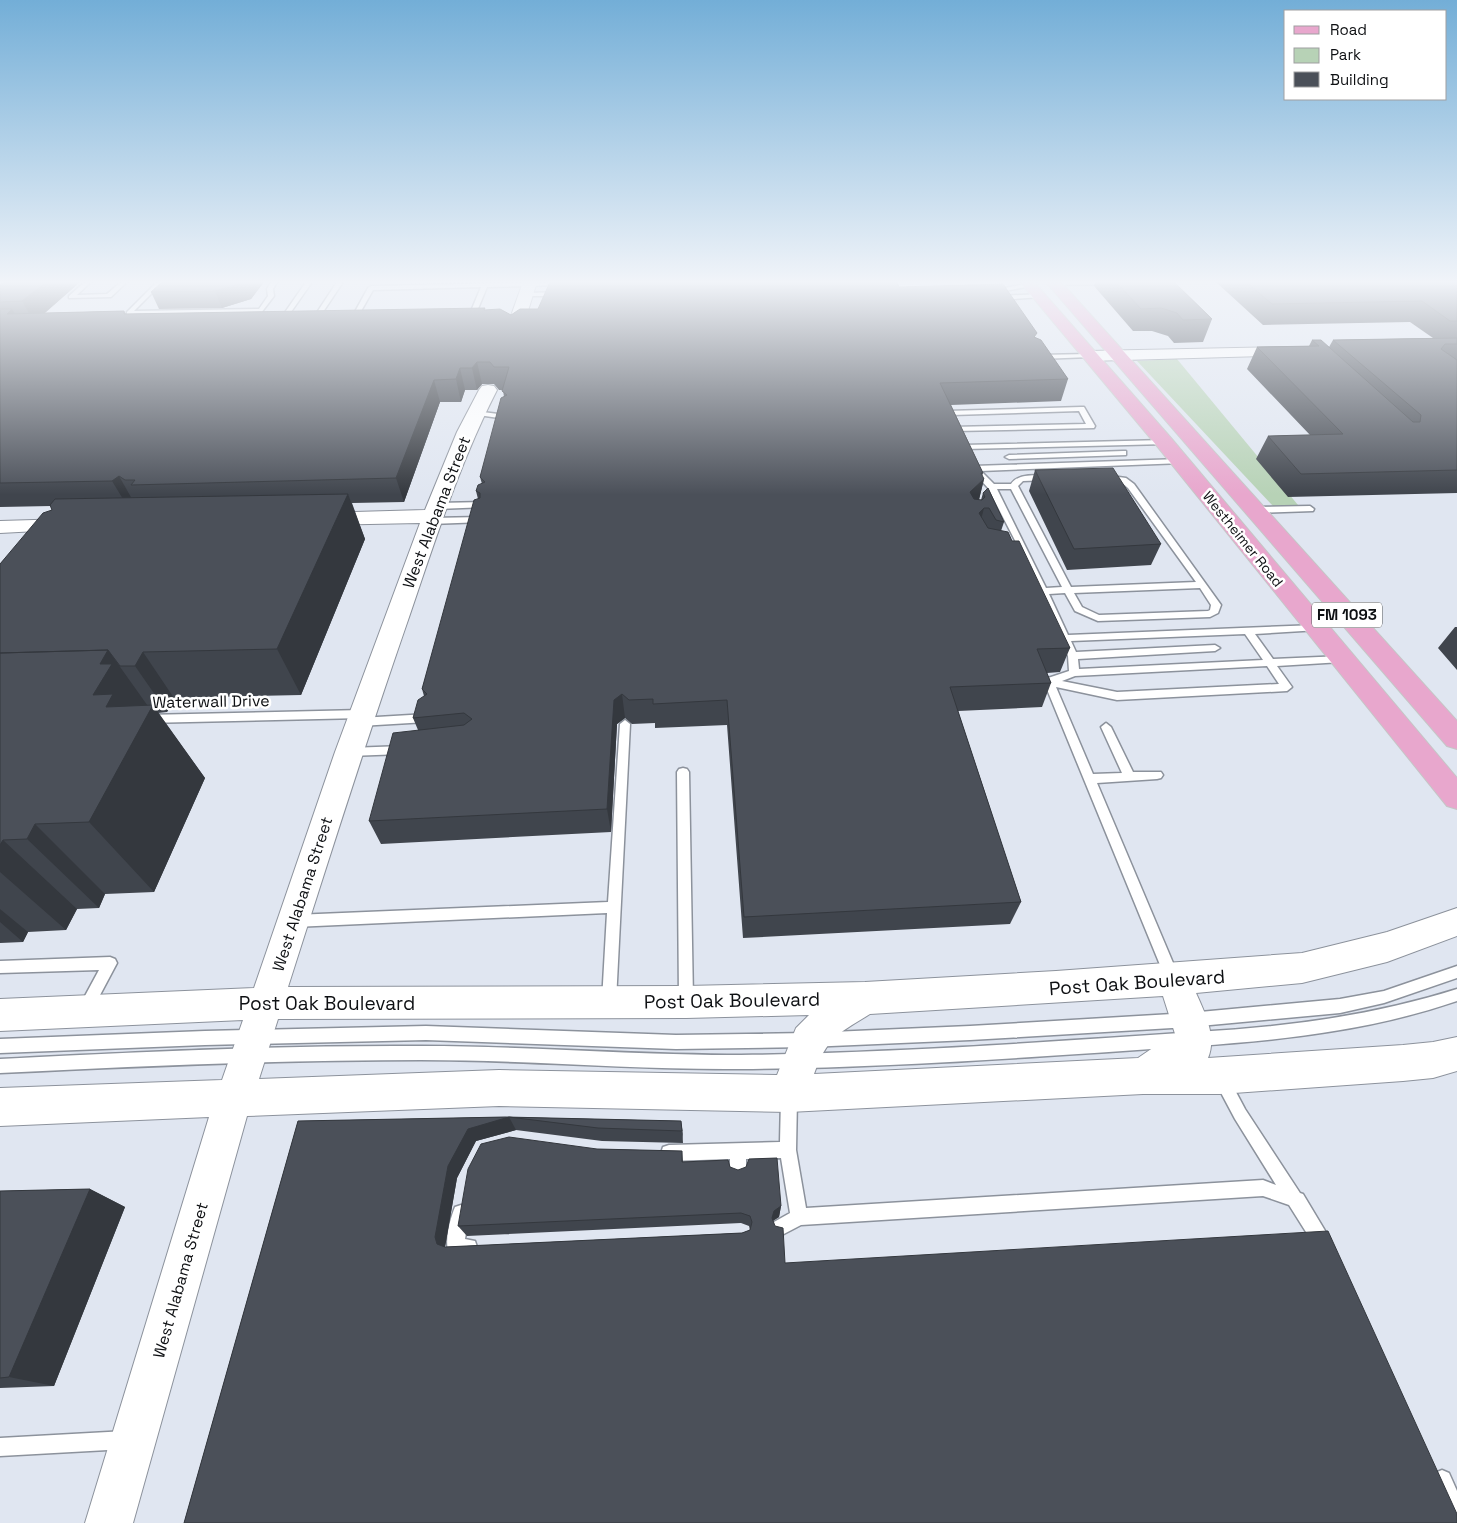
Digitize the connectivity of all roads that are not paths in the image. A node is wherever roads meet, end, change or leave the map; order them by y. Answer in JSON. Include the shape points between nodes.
{"nodes":[{"id":1,"x":1087,"y":353,"type":"edge"},
{"id":2,"x":1114,"y":353,"type":"edge"},
{"id":3,"x":1255,"y":353,"type":"edge"},
{"id":4,"x":1089,"y":356,"type":"junction"},
{"id":5,"x":1117,"y":356,"type":"junction"},
{"id":6,"x":1033,"y":358,"type":"edge"},
{"id":7,"x":488,"y":390,"type":"dead end"},
{"id":8,"x":478,"y":413,"type":"junction"},
{"id":9,"x":506,"y":417,"type":"edge"},
{"id":10,"x":955,"y":429,"type":"junction"},
{"id":11,"x":1164,"y":442,"type":"junction"},
{"id":12,"x":1117,"y":443,"type":"junction"},
{"id":13,"x":1123,"y":453,"type":"junction"},
{"id":14,"x":1008,"y":457,"type":"dead end"},
{"id":15,"x":969,"y":458,"type":"junction"},
{"id":16,"x":1180,"y":461,"type":"junction"},
{"id":17,"x":1129,"y":463,"type":"junction"},
{"id":18,"x":1094,"y":477,"type":"edge"},
{"id":19,"x":1057,"y":478,"type":"edge"},
{"id":20,"x":1014,"y":486,"type":"junction"},
{"id":21,"x":992,"y":487,"type":"junction"},
{"id":22,"x":1236,"y":491,"type":"junction"},
{"id":23,"x":485,"y":505,"type":"edge"},
{"id":24,"x":1310,"y":509,"type":"dead end"},
{"id":25,"x":1253,"y":510,"type":"junction"},
{"id":26,"x":433,"y":514,"type":"junction"},
{"id":27,"x":303,"y":519,"type":"edge"},
{"id":28,"x":481,"y":520,"type":"edge"},
{"id":29,"x":88,"y":524,"type":"edge"},
{"id":30,"x":0,"y":527,"type":"edge"},
{"id":31,"x":1272,"y":575,"type":"junction"},
{"id":32,"x":1203,"y":585,"type":"junction"},
{"id":33,"x":1068,"y":590,"type":"junction"},
{"id":34,"x":1044,"y":591,"type":"junction"},
{"id":35,"x":1316,"y":628,"type":"junction"},
{"id":36,"x":1247,"y":630,"type":"junction"},
{"id":37,"x":1065,"y":638,"type":"junction"},
{"id":38,"x":1370,"y":641,"type":"junction"},
{"id":39,"x":1216,"y":648,"type":"dead end"},
{"id":40,"x":1073,"y":656,"type":"junction"},
{"id":41,"x":1342,"y":659,"type":"junction"},
{"id":42,"x":1270,"y":663,"type":"junction"},
{"id":43,"x":1074,"y":673,"type":"junction"},
{"id":44,"x":1049,"y":682,"type":"junction"},
{"id":45,"x":361,"y":718,"type":"junction"},
{"id":46,"x":429,"y":718,"type":"edge"},
{"id":47,"x":130,"y":719,"type":"edge"},
{"id":48,"x":625,"y":724,"type":"edge"},
{"id":49,"x":1106,"y":727,"type":"dead end"},
{"id":50,"x":1457,"y":739,"type":"edge"},
{"id":51,"x":412,"y":749,"type":"edge"},
{"id":52,"x":350,"y":752,"type":"junction"},
{"id":53,"x":684,"y":772,"type":"dead end"},
{"id":54,"x":1156,"y":775,"type":"dead end"},
{"id":55,"x":1130,"y":777,"type":"junction"},
{"id":56,"x":1089,"y":778,"type":"junction"},
{"id":57,"x":1457,"y":798,"type":"edge"},
{"id":58,"x":614,"y":907,"type":"junction"},
{"id":59,"x":293,"y":921,"type":"junction"},
{"id":60,"x":1457,"y":922,"type":"edge"},
{"id":61,"x":0,"y":967,"type":"edge"},
{"id":62,"x":1457,"y":972,"type":"edge"},
{"id":63,"x":1173,"y":979,"type":"junction"},
{"id":64,"x":1457,"y":995,"type":"edge"},
{"id":65,"x":865,"y":998,"type":"junction"},
{"id":66,"x":266,"y":1002,"type":"junction"},
{"id":67,"x":609,"y":1002,"type":"junction"},
{"id":68,"x":686,"y":1002,"type":"junction"},
{"id":69,"x":84,"y":1010,"type":"junction"},
{"id":70,"x":0,"y":1015,"type":"edge"},
{"id":71,"x":1192,"y":1029,"type":"junction"},
{"id":72,"x":0,"y":1046,"type":"edge"},
{"id":73,"x":253,"y":1046,"type":"junction"},
{"id":74,"x":804,"y":1050,"type":"junction"},
{"id":75,"x":1457,"y":1054,"type":"edge"},
{"id":76,"x":0,"y":1066,"type":"edge"},
{"id":77,"x":1143,"y":1076,"type":"junction"},
{"id":78,"x":1220,"y":1076,"type":"junction"},
{"id":79,"x":789,"y":1094,"type":"junction"},
{"id":80,"x":236,"y":1098,"type":"junction"},
{"id":81,"x":0,"y":1108,"type":"edge"},
{"id":82,"x":788,"y":1150,"type":"junction"},
{"id":83,"x":738,"y":1151,"type":"junction"},
{"id":84,"x":652,"y":1152,"type":"edge"},
{"id":85,"x":738,"y":1172,"type":"edge"},
{"id":86,"x":464,"y":1195,"type":"edge"},
{"id":87,"x":1297,"y":1200,"type":"junction"},
{"id":88,"x":799,"y":1217,"type":"junction"},
{"id":89,"x":780,"y":1228,"type":"edge"},
{"id":90,"x":485,"y":1246,"type":"edge"},
{"id":91,"x":1330,"y":1256,"type":"edge"},
{"id":92,"x":134,"y":1439,"type":"junction"},
{"id":93,"x":0,"y":1447,"type":"edge"},
{"id":94,"x":1433,"y":1462,"type":"edge"},
{"id":95,"x":1457,"y":1513,"type":"edge"},
{"id":96,"x":109,"y":1523,"type":"edge"}],
"edges":[{"from":1,"to":4,"type":"main road","name":"Westheimer Road","number":"FM 1093"},
{"from":2,"to":5,"type":"main road","name":"Westheimer Road","number":"FM 1093"},
{"from":3,"to":5,"type":"main road"},
{"from":4,"to":5,"type":"main road"},
{"from":4,"to":6,"type":"lane"},
{"from":4,"to":11,"type":"main road","name":"Westheimer Road","number":"FM 1093"},
{"from":5,"to":22,"type":"main road","name":"Westheimer Road","number":"FM 1093"},
{"from":7,"to":8,"type":"main road","name":"West Alabama Street"},
{"from":8,"to":9,"type":"lane"},
{"from":8,"to":26,"type":"main road","name":"West Alabama Street","via":[[466,432]]},
{"from":10,"to":10,"type":"lane","via":[[1033,427],[1091,426],[1080,409],[947,412]]},
{"from":10,"to":15,"type":"lane"},
{"from":11,"to":12,"type":"lane"},
{"from":11,"to":16,"type":"main road","name":"Westheimer Road","number":"FM 1093"},
{"from":11,"to":22,"type":"main road","via":[[1179,448]]},
{"from":12,"to":13,"type":"lane"},
{"from":12,"to":15,"type":"lane"},
{"from":13,"to":14,"type":"lane"},
{"from":13,"to":17,"type":"lane"},
{"from":15,"to":17,"type":"lane"},
{"from":15,"to":21,"type":"lane"},
{"from":16,"to":17,"type":"lane"},
{"from":16,"to":31,"type":"main road","name":"Westheimer Road","number":"FM 1093"},
{"from":18,"to":32,"type":"lane","via":[[1112,476],[1131,486]]},
{"from":19,"to":20,"type":"lane","via":[[1021,479]]},
{"from":20,"to":21,"type":"lane"},
{"from":20,"to":33,"type":"lane"},
{"from":21,"to":34,"type":"lane","via":[[996,503]]},
{"from":22,"to":25,"type":"main road","name":"Westheimer Road","number":"FM 1093"},
{"from":23,"to":26,"type":"lane"},
{"from":24,"to":25,"type":"lane"},
{"from":25,"to":38,"type":"main road","name":"Westheimer Road","number":"FM 1093"},
{"from":26,"to":27,"type":"main road"},
{"from":26,"to":28,"type":"lane"},
{"from":26,"to":45,"type":"main road","name":"West Alabama Street"},
{"from":29,"to":30,"type":"main road","via":[[55,529]]},
{"from":31,"to":35,"type":"main road","name":"Westheimer Road","number":"FM 1093"},
{"from":31,"to":38,"type":"main road","via":[[1346,640]]},
{"from":32,"to":33,"type":"lane"},
{"from":32,"to":33,"type":"lane","via":[[1216,604],[1215,611],[1210,614],[1098,618],[1078,609]]},
{"from":33,"to":34,"type":"lane"},
{"from":34,"to":37,"type":"lane"},
{"from":35,"to":36,"type":"lane"},
{"from":35,"to":41,"type":"main road","name":"Westheimer Road","number":"FM 1093"},
{"from":36,"to":37,"type":"lane"},
{"from":36,"to":42,"type":"lane"},
{"from":37,"to":40,"type":"lane"},
{"from":38,"to":50,"type":"main road","name":"Westheimer Road","number":"FM 1093"},
{"from":39,"to":40,"type":"lane"},
{"from":40,"to":43,"type":"lane"},
{"from":41,"to":42,"type":"lane"},
{"from":41,"to":57,"type":"main road","name":"Westheimer Road","number":"FM 1093"},
{"from":42,"to":43,"type":"lane"},
{"from":42,"to":44,"type":"lane","via":[[1287,687],[1117,696]]},
{"from":43,"to":44,"type":"lane"},
{"from":44,"to":56,"type":"lane"},
{"from":45,"to":46,"type":"lane"},
{"from":45,"to":47,"type":"lane","name":"Waterwall Drive"},
{"from":45,"to":52,"type":"main road","name":"West Alabama Street"},
{"from":48,"to":58,"type":"lane"},
{"from":49,"to":55,"type":"lane"},
{"from":51,"to":52,"type":"lane"},
{"from":52,"to":59,"type":"main road","name":"West Alabama Street"},
{"from":53,"to":68,"type":"lane"},
{"from":54,"to":55,"type":"lane"},
{"from":55,"to":56,"type":"lane"},
{"from":56,"to":63,"type":"lane"},
{"from":58,"to":59,"type":"lane"},
{"from":58,"to":67,"type":"lane"},
{"from":59,"to":66,"type":"main road","name":"West Alabama Street"},
{"from":60,"to":63,"type":"main road","name":"Post Oak Boulevard","via":[[1387,947],[1302,968]]},
{"from":61,"to":69,"type":"lane","via":[[110,963]]},
{"from":62,"to":71,"type":"lane","via":[[1384,997]]},
{"from":63,"to":65,"type":"main road","name":"Post Oak Boulevard"},
{"from":63,"to":71,"type":"main road"},
{"from":64,"to":71,"type":"lane","via":[[1406,1012],[1329,1028],[1268,1035]]},
{"from":65,"to":68,"type":"main road","name":"Post Oak Boulevard"},
{"from":65,"to":74,"type":"main road","via":[[828,1021]]},
{"from":66,"to":67,"type":"main road","name":"Post Oak Boulevard"},
{"from":66,"to":69,"type":"main road","name":"Post Oak Boulevard"},
{"from":66,"to":73,"type":"main road","name":"West Alabama Street"},
{"from":67,"to":68,"type":"main road","name":"Post Oak Boulevard"},
{"from":69,"to":70,"type":"main road","name":"Post Oak Boulevard"},
{"from":71,"to":74,"type":"lane"},
{"from":71,"to":74,"type":"lane","via":[[908,1057]]},
{"from":71,"to":77,"type":"main road","via":[[1194,1049],[1187,1054],[1173,1055]]},
{"from":72,"to":73,"type":"lane"},
{"from":73,"to":74,"type":"lane","via":[[682,1062]]},
{"from":73,"to":74,"type":"lane","via":[[426,1033]]},
{"from":73,"to":76,"type":"lane"},
{"from":73,"to":80,"type":"main road","name":"West Alabama Street"},
{"from":74,"to":79,"type":"main road"},
{"from":75,"to":78,"type":"main road","via":[[1404,1064]]},
{"from":77,"to":78,"type":"main road"},
{"from":77,"to":79,"type":"main road"},
{"from":78,"to":87,"type":"lane","via":[[1240,1114]]},
{"from":79,"to":80,"type":"main road","via":[[499,1088]]},
{"from":79,"to":82,"type":"lane"},
{"from":80,"to":81,"type":"main road"},
{"from":80,"to":92,"type":"main road","name":"West Alabama Street","via":[[216,1154]]},
{"from":82,"to":83,"type":"lane"},
{"from":82,"to":88,"type":"lane"},
{"from":83,"to":84,"type":"lane"},
{"from":83,"to":85,"type":"lane"},
{"from":86,"to":90,"type":"lane","via":[[455,1247]]},
{"from":87,"to":88,"type":"lane","via":[[1263,1188]]},
{"from":87,"to":91,"type":"lane"},
{"from":88,"to":89,"type":"lane"},
{"from":92,"to":93,"type":"lane"},
{"from":92,"to":96,"type":"main road","name":"West Alabama Street"},
{"from":94,"to":95,"type":"lane"}]}
